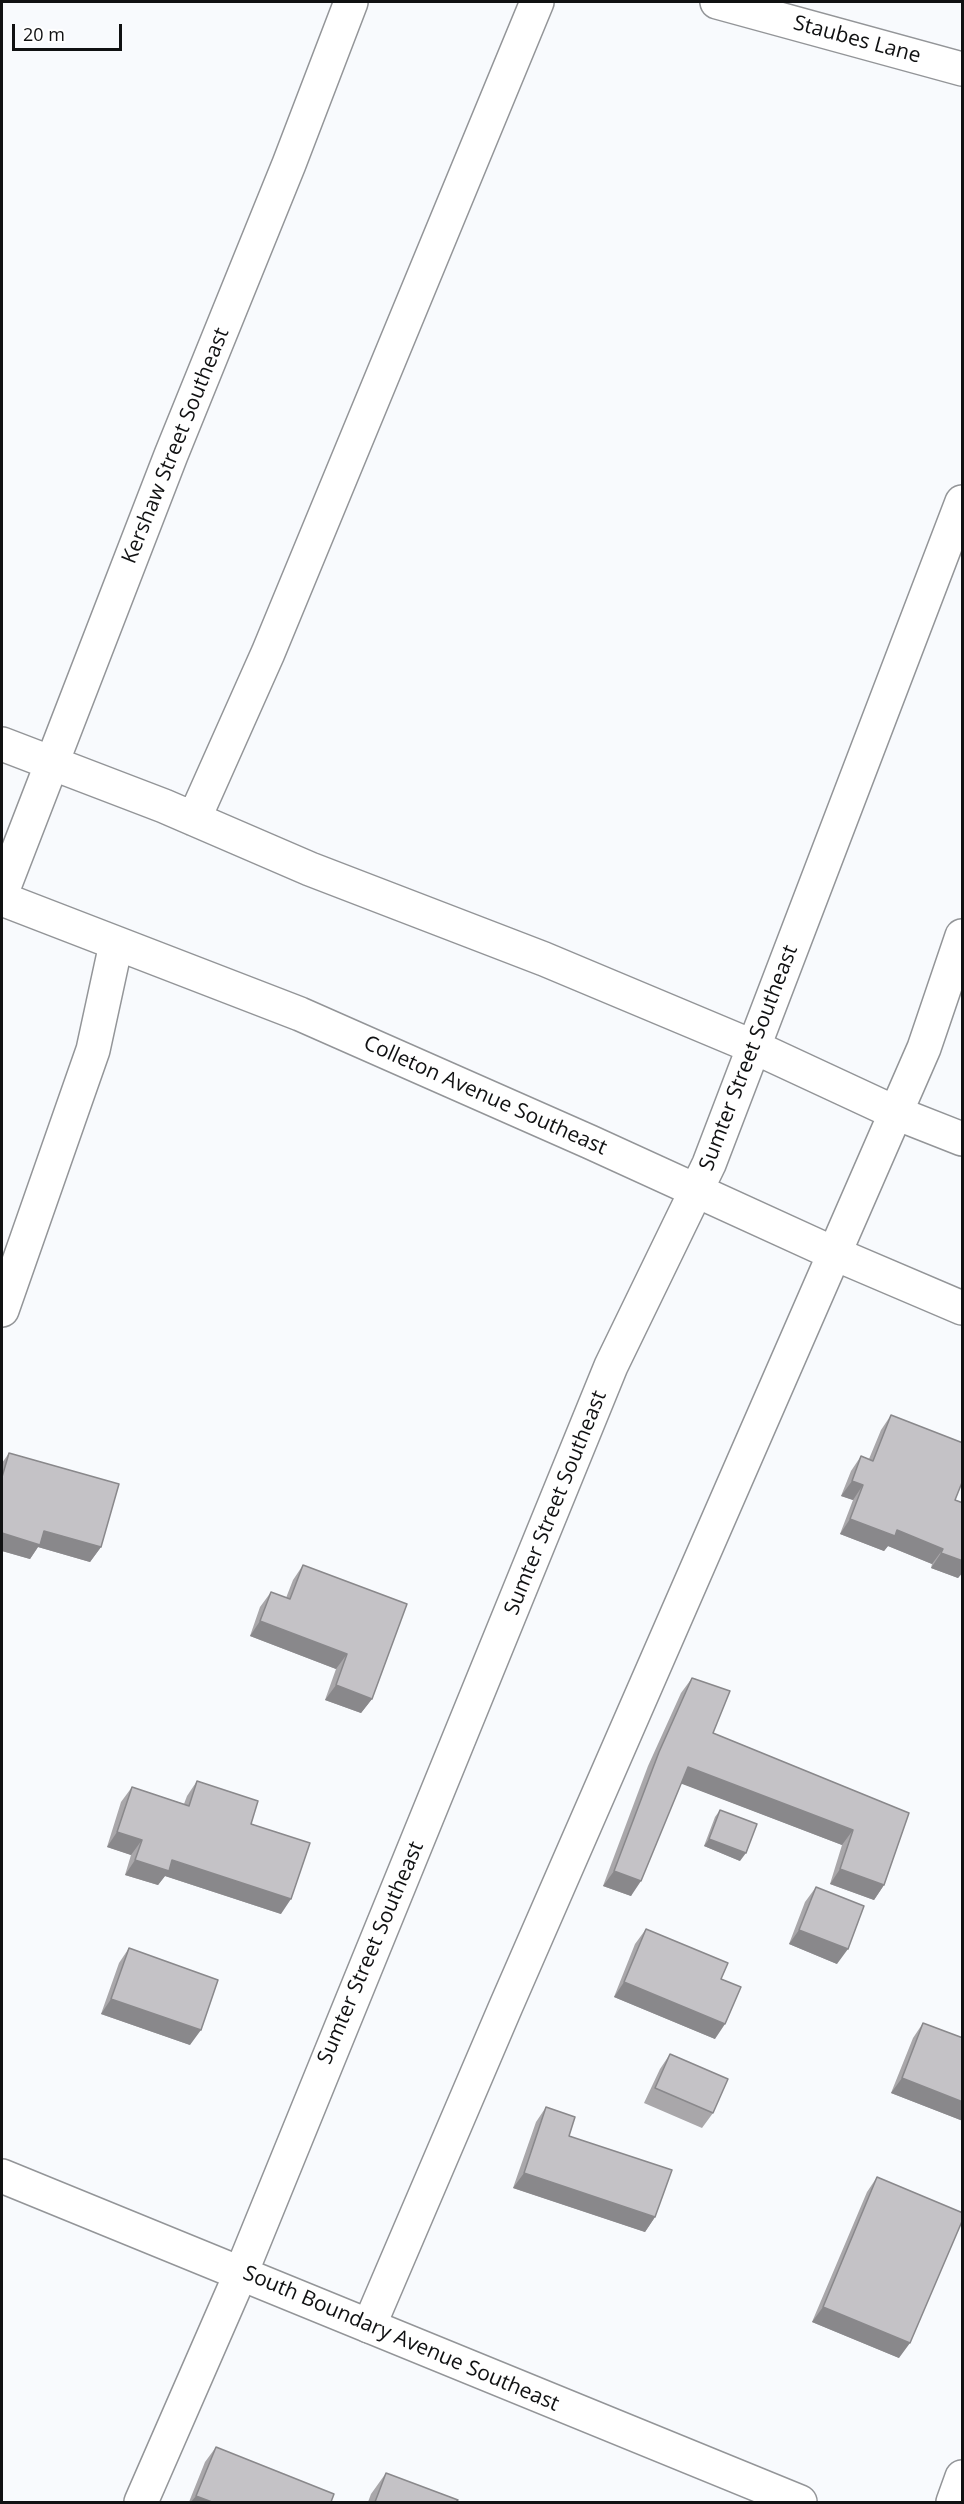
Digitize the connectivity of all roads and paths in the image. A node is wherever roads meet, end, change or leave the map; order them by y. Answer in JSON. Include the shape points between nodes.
{"nodes":[{"id":1,"x":351,"y":2,"type":"edge"},
{"id":2,"x":537,"y":2,"type":"edge"},
{"id":3,"x":717,"y":2,"type":"edge"},
{"id":4,"x":963,"y":69,"type":"edge"},
{"id":5,"x":963,"y":502,"type":"edge"},
{"id":6,"x":2,"y":744,"type":"edge"},
{"id":7,"x":51,"y":765,"type":"junction"},
{"id":8,"x":194,"y":819,"type":"junction"},
{"id":9,"x":2,"y":892,"type":"edge"},
{"id":10,"x":2,"y":899,"type":"edge"},
{"id":11,"x":963,"y":936,"type":"edge"},
{"id":12,"x":116,"y":944,"type":"junction"},
{"id":13,"x":754,"y":1047,"type":"junction"},
{"id":14,"x":896,"y":1113,"type":"junction"},
{"id":15,"x":963,"y":1139,"type":"edge"},
{"id":16,"x":696,"y":1191,"type":"junction"},
{"id":17,"x":833,"y":1253,"type":"junction"},
{"id":18,"x":963,"y":1308,"type":"edge"},
{"id":19,"x":2,"y":1310,"type":"edge"},
{"id":20,"x":2,"y":2176,"type":"edge"},
{"id":21,"x":241,"y":2273,"type":"junction"},
{"id":22,"x":369,"y":2326,"type":"junction"},
{"id":23,"x":963,"y":2477,"type":"edge"},
{"id":24,"x":141,"y":2502,"type":"edge"},
{"id":25,"x":800,"y":2502,"type":"edge"},
{"id":26,"x":953,"y":2502,"type":"edge"}],
"edges":[{"from":1,"to":7,"type":"street","name":"Kershaw Street Southeast"},
{"from":2,"to":8,"type":"street","via":[[268,653]]},
{"from":3,"to":4,"type":"street","name":"Staubes Lane"},
{"from":5,"to":13,"type":"street","name":"Sumter Street Southeast"},
{"from":6,"to":7,"type":"street"},
{"from":7,"to":8,"type":"street"},
{"from":7,"to":9,"type":"street","name":"Kershaw Street Southeast"},
{"from":8,"to":13,"type":"street"},
{"from":10,"to":12,"type":"street","name":"Colleton Avenue Southeast"},
{"from":11,"to":14,"type":"street","via":[[924,1048]]},
{"from":12,"to":16,"type":"street","name":"Colleton Avenue Southeast","via":[[300,1014]]},
{"from":12,"to":19,"type":"street","via":[[93,1050]]},
{"from":13,"to":14,"type":"street"},
{"from":13,"to":16,"type":"street","name":"Sumter Street Southeast"},
{"from":14,"to":15,"type":"street"},
{"from":14,"to":17,"type":"street"},
{"from":16,"to":17,"type":"street","name":"Colleton Avenue Southeast"},
{"from":16,"to":21,"type":"street","name":"Sumter Street Southeast","via":[[611,1366]]},
{"from":17,"to":18,"type":"street","name":"Colleton Avenue Southeast"},
{"from":17,"to":22,"type":"street"},
{"from":20,"to":21,"type":"street","name":"South Boundary Avenue Southeast"},
{"from":21,"to":22,"type":"street","name":"South Boundary Avenue Southeast"},
{"from":21,"to":24,"type":"street","name":"Sumter Street Southeast"},
{"from":22,"to":25,"type":"street","name":"South Boundary Avenue Southeast"},
{"from":23,"to":26,"type":"street"}]}
